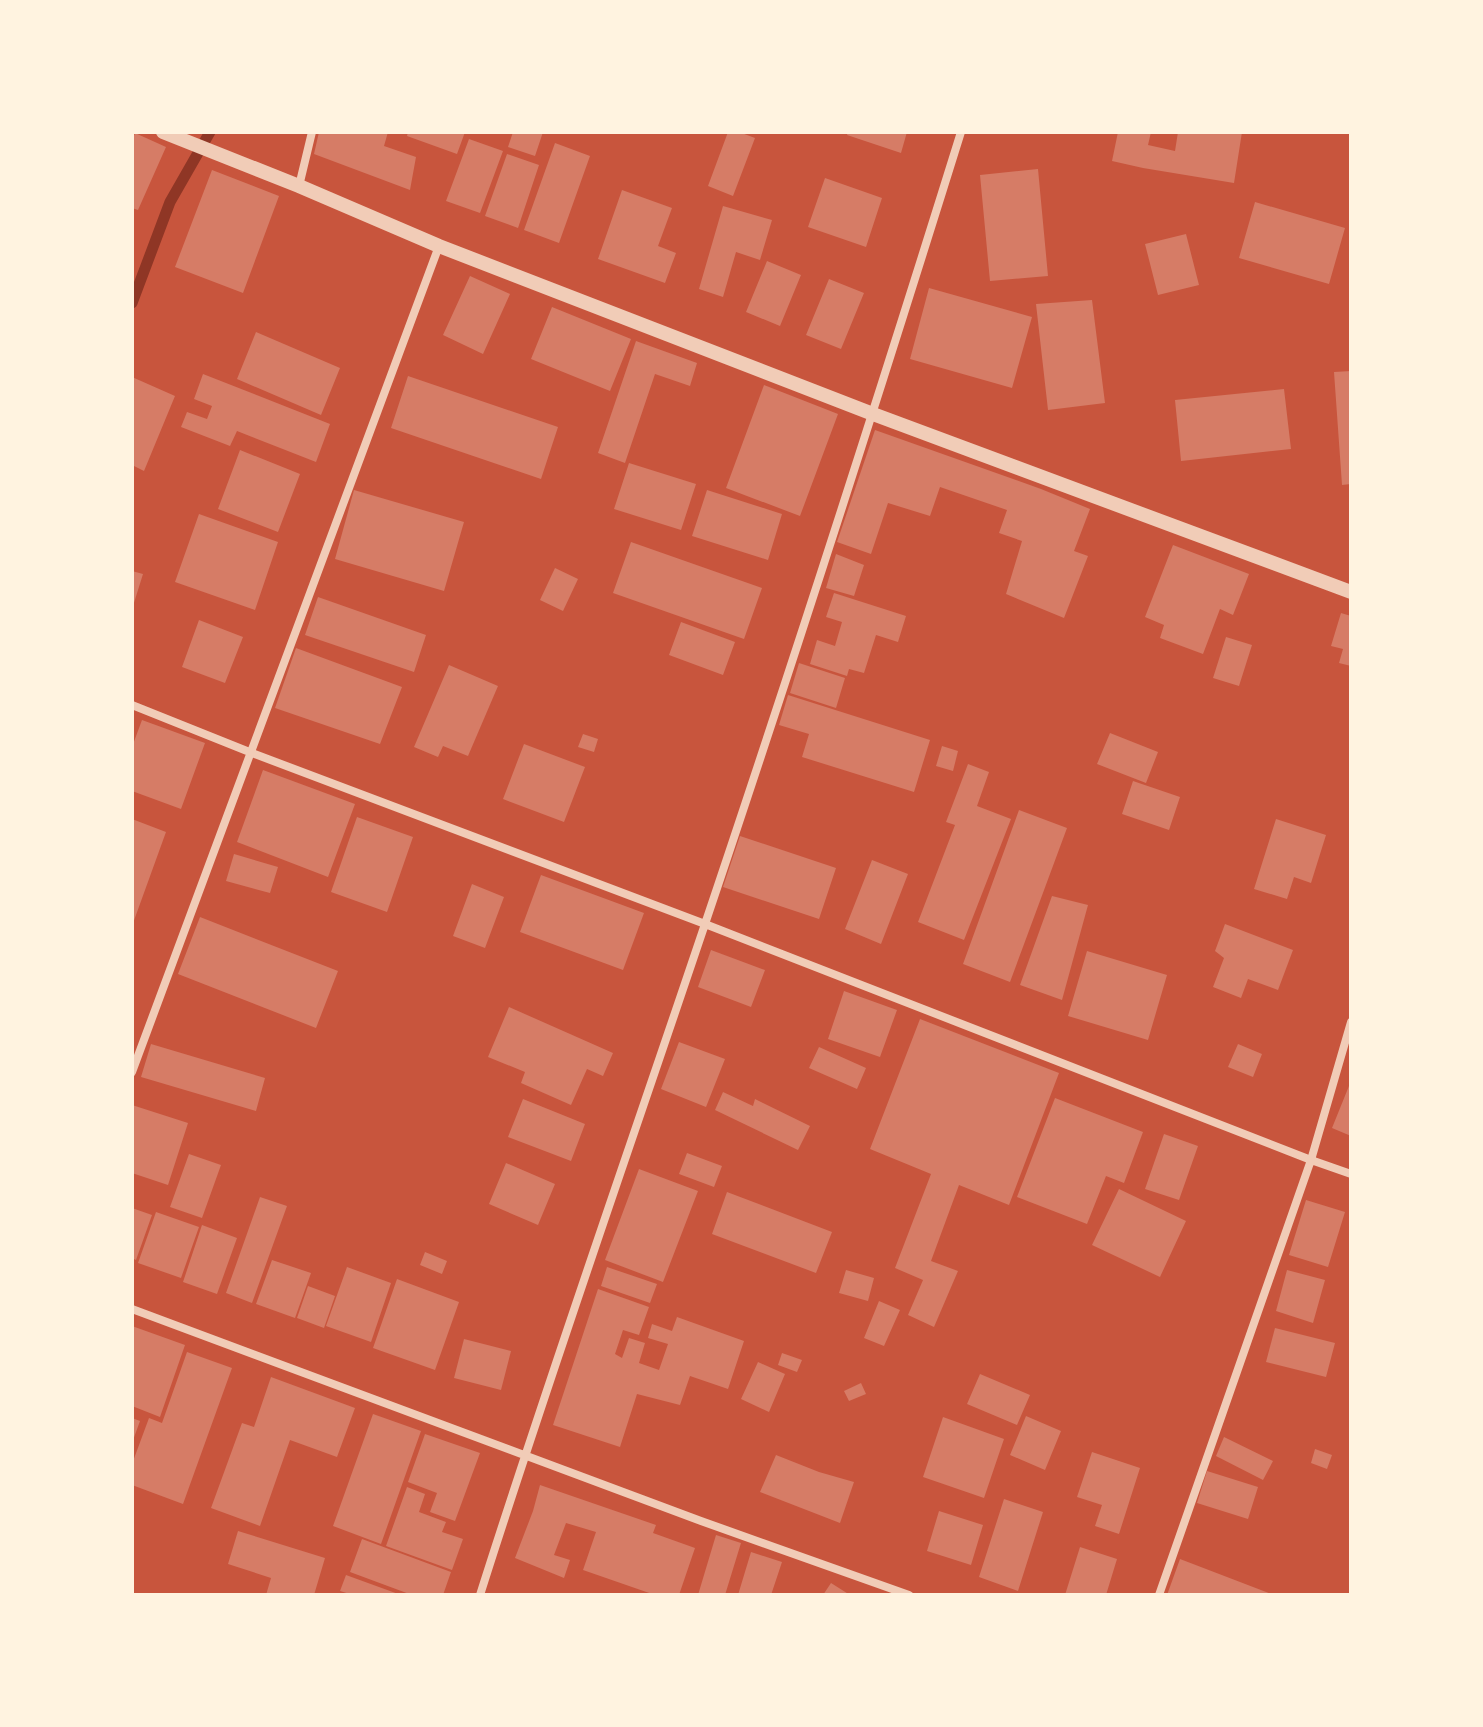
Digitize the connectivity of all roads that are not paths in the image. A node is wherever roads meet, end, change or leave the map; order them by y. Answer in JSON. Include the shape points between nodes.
{"nodes":[{"id":1,"x":163,"y":132,"type":"edge"},
{"id":2,"x":312,"y":132,"type":"edge"},
{"id":3,"x":961,"y":132,"type":"edge"},
{"id":4,"x":299,"y":186,"type":"junction"},
{"id":5,"x":439,"y":246,"type":"junction"},
{"id":6,"x":873,"y":414,"type":"junction"},
{"id":7,"x":1351,"y":592,"type":"edge"},
{"id":8,"x":132,"y":705,"type":"edge"},
{"id":9,"x":252,"y":753,"type":"junction"},
{"id":10,"x":705,"y":924,"type":"junction"},
{"id":11,"x":1351,"y":1022,"type":"edge"},
{"id":12,"x":132,"y":1072,"type":"edge"},
{"id":13,"x":1311,"y":1160,"type":"junction"},
{"id":14,"x":1351,"y":1174,"type":"edge"},
{"id":15,"x":132,"y":1309,"type":"edge"},
{"id":16,"x":525,"y":1454,"type":"junction"},
{"id":17,"x":480,"y":1595,"type":"edge"},
{"id":18,"x":909,"y":1595,"type":"edge"},
{"id":19,"x":1159,"y":1595,"type":"edge"}],
"edges":[{"from":1,"to":4,"type":"street"},
{"from":2,"to":4,"type":"street"},
{"from":3,"to":6,"type":"street"},
{"from":4,"to":5,"type":"street"},
{"from":5,"to":6,"type":"street"},
{"from":5,"to":9,"type":"street"},
{"from":6,"to":7,"type":"street"},
{"from":6,"to":10,"type":"street"},
{"from":8,"to":9,"type":"street"},
{"from":9,"to":10,"type":"street"},
{"from":9,"to":12,"type":"street"},
{"from":10,"to":13,"type":"street"},
{"from":10,"to":16,"type":"street"},
{"from":11,"to":13,"type":"street"},
{"from":13,"to":14,"type":"street"},
{"from":13,"to":19,"type":"street"},
{"from":15,"to":16,"type":"street"},
{"from":16,"to":17,"type":"street"},
{"from":16,"to":18,"type":"street"}]}
